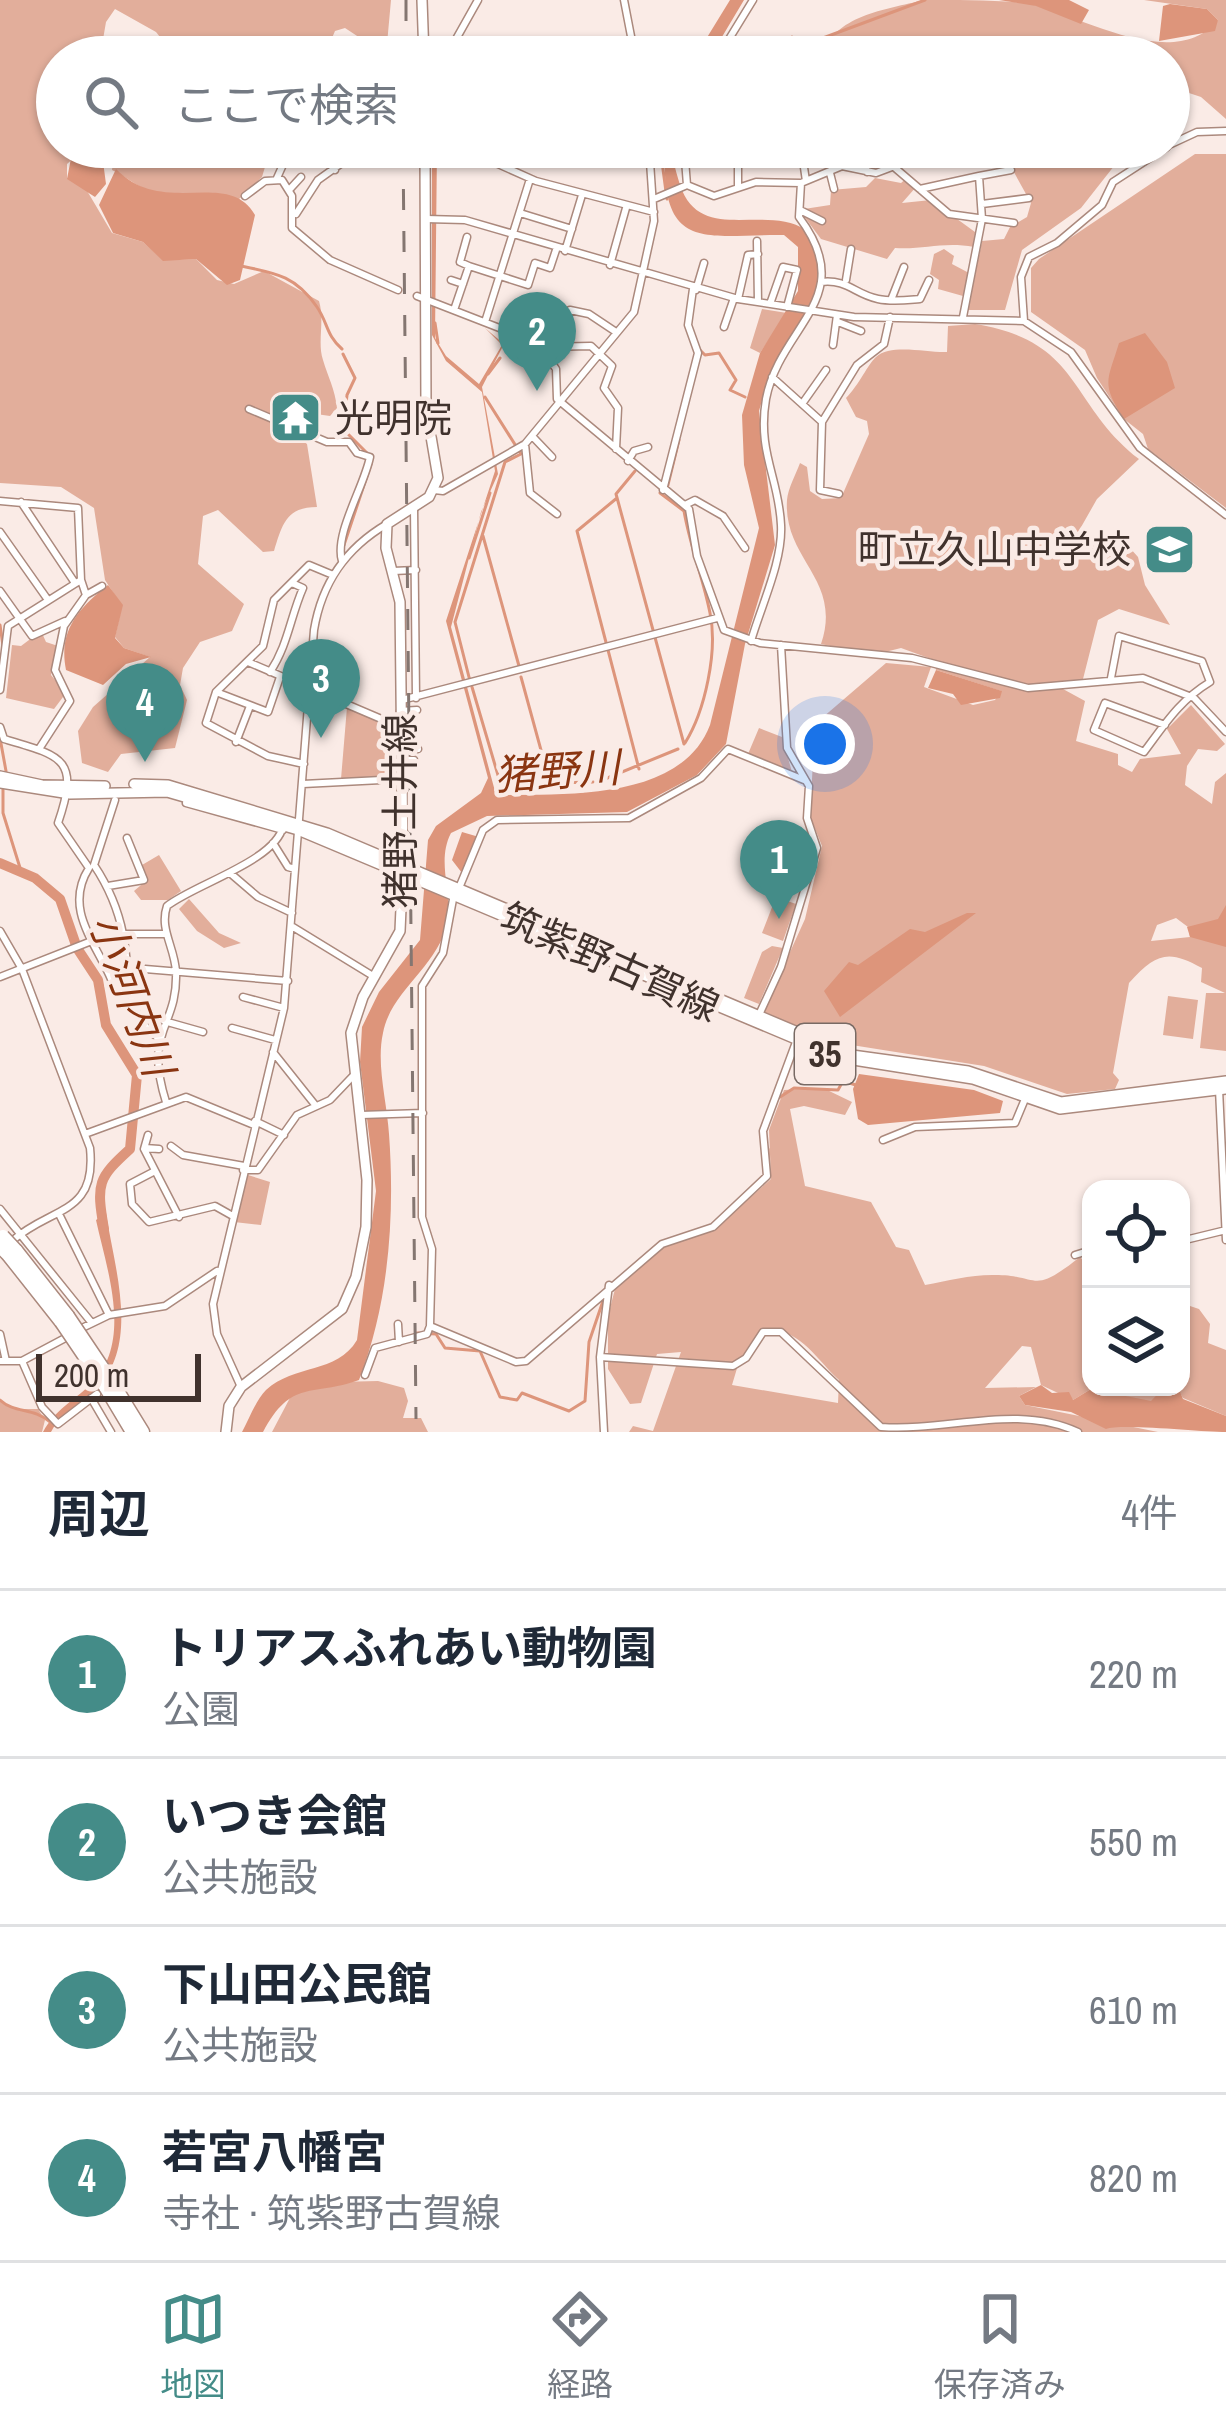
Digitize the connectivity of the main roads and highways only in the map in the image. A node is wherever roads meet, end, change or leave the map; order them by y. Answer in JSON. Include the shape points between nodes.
{"nodes":[{"id":1,"x":422,"y":0,"type":"edge"},
{"id":2,"x":423,"y":36,"type":"edge"},
{"id":3,"x":427,"y":168,"type":"edge"},
{"id":4,"x":0,"y":780,"type":"edge"},
{"id":5,"x":70,"y":791,"type":"junction"},
{"id":6,"x":298,"y":826,"type":"junction"},
{"id":7,"x":402,"y":866,"type":"junction"},
{"id":8,"x":453,"y":890,"type":"junction"},
{"id":9,"x":1224,"y":1086,"type":"edge"},
{"id":10,"x":4,"y":1245,"type":"edge"},
{"id":11,"x":101,"y":1390,"type":"junction"},
{"id":12,"x":132,"y":1432,"type":"edge"},
{"id":13,"x":143,"y":1432,"type":"edge"},
{"id":14,"x":226,"y":1432,"type":"edge"}],
"edges":[{"from":1,"to":2,"type":"main road"},
{"from":3,"to":7,"type":"main road","name":"猪野土井線","via":[[426,407],[437,467],[434,490],[387,524],[400,602]]},
{"from":4,"to":5,"type":"main road","name":"筑紫野古賀線","number":"35"},
{"from":5,"to":6,"type":"main road","name":"筑紫野古賀線","number":"35","via":[[188,796]]},
{"from":5,"to":6,"type":"main road","name":"筑紫野古賀線","number":"35","via":[[168,785]]},
{"from":6,"to":7,"type":"main road","name":"筑紫野古賀線","number":"35"},
{"from":7,"to":8,"type":"main road","name":"筑紫野古賀線","number":"35"},
{"from":7,"to":14,"type":"main road","name":"猪野土井線","via":[[400,931],[354,1017],[352,1077],[368,1207],[351,1293],[327,1324],[242,1387]]},
{"from":8,"to":9,"type":"main road","name":"筑紫野古賀線","number":"35","via":[[852,1054],[979,1073],[1061,1102]]},
{"from":8,"to":9,"type":"main road","name":"筑紫野古賀線","number":"35","via":[[863,1064],[973,1079],[1074,1110]]},
{"from":10,"to":11,"type":"highway","bridge":true,"via":[[65,1319]]},
{"from":11,"to":12,"type":"highway"},
{"from":11,"to":13,"type":"highway"}]}
